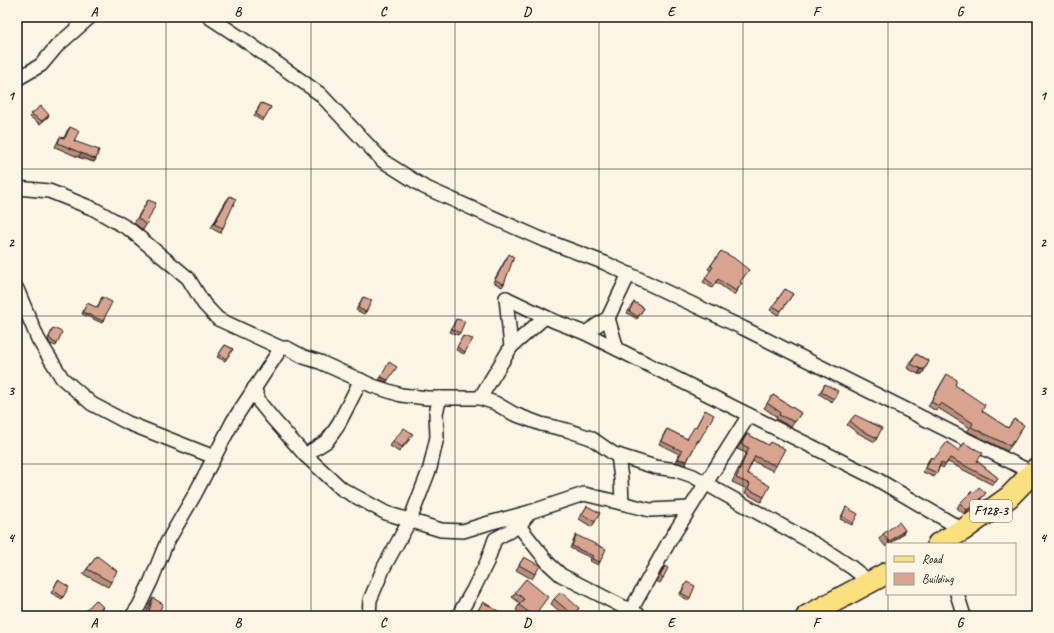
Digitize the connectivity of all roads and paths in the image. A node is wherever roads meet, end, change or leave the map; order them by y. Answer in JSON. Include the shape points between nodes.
{"nodes":[{"id":1,"x":90,"y":17,"type":"edge"},
{"id":2,"x":209,"y":17,"type":"edge"},
{"id":3,"x":17,"y":79,"type":"edge"},
{"id":4,"x":17,"y":188,"type":"edge"},
{"id":5,"x":629,"y":274,"type":"junction"},
{"id":6,"x":17,"y":289,"type":"edge"},
{"id":7,"x":545,"y":317,"type":"junction"},
{"id":8,"x":608,"y":318,"type":"junction"},
{"id":9,"x":585,"y":333,"type":"junction"},
{"id":10,"x":511,"y":347,"type":"junction"},
{"id":11,"x":280,"y":348,"type":"junction"},
{"id":12,"x":617,"y":349,"type":"junction"},
{"id":13,"x":361,"y":380,"type":"junction"},
{"id":14,"x":254,"y":388,"type":"junction"},
{"id":15,"x":440,"y":398,"type":"junction"},
{"id":16,"x":480,"y":398,"type":"junction"},
{"id":17,"x":749,"y":415,"type":"junction"},
{"id":18,"x":305,"y":455,"type":"junction"},
{"id":19,"x":618,"y":455,"type":"junction"},
{"id":20,"x":214,"y":457,"type":"junction"},
{"id":21,"x":1036,"y":472,"type":"edge"},
{"id":22,"x":706,"y":483,"type":"junction"},
{"id":23,"x":622,"y":503,"type":"junction"},
{"id":24,"x":690,"y":508,"type":"junction"},
{"id":25,"x":530,"y":512,"type":"junction"},
{"id":26,"x":410,"y":520,"type":"junction"},
{"id":27,"x":519,"y":526,"type":"junction"},
{"id":28,"x":963,"y":530,"type":"junction"},
{"id":29,"x":941,"y":543,"type":"edge"},
{"id":30,"x":878,"y":578,"type":"edge"},
{"id":31,"x":957,"y":595,"type":"edge"},
{"id":32,"x":636,"y":613,"type":"edge"},
{"id":33,"x":132,"y":616,"type":"edge"},
{"id":34,"x":369,"y":616,"type":"edge"},
{"id":35,"x":458,"y":616,"type":"edge"},
{"id":36,"x":807,"y":616,"type":"edge"},
{"id":37,"x":964,"y":616,"type":"edge"}],
"edges":[{"from":1,"to":3,"type":"street","via":[[56,46],[41,65]]},
{"from":2,"to":5,"type":"street","via":[[320,94],[383,161],[424,187],[539,238],[605,262]]},
{"from":4,"to":11,"type":"street","via":[[49,191],[94,209],[129,229],[188,278],[204,304],[218,318]]},
{"from":5,"to":8,"type":"street"},
{"from":5,"to":21,"type":"street"},
{"from":6,"to":20,"type":"street","via":[[38,339],[62,378],[92,404],[128,423]]},
{"from":7,"to":9,"type":"street"},
{"from":7,"to":10,"type":"street"},
{"from":7,"to":10,"type":"street","via":[[506,298]]},
{"from":8,"to":9,"type":"street"},
{"from":8,"to":12,"type":"street"},
{"from":9,"to":12,"type":"street"},
{"from":10,"to":16,"type":"street"},
{"from":11,"to":13,"type":"street","via":[[287,348]]},
{"from":11,"to":14,"type":"street"},
{"from":12,"to":17,"type":"street"},
{"from":13,"to":15,"type":"street","via":[[401,395]]},
{"from":13,"to":18,"type":"street","via":[[337,428],[327,441]]},
{"from":14,"to":18,"type":"street","via":[[260,403],[272,419]]},
{"from":14,"to":20,"type":"street"},
{"from":15,"to":16,"type":"street"},
{"from":15,"to":26,"type":"street","via":[[436,413],[437,437],[430,468]]},
{"from":16,"to":19,"type":"street","via":[[541,424],[591,438]]},
{"from":17,"to":22,"type":"street"},
{"from":17,"to":28,"type":"street","via":[[873,477]]},
{"from":18,"to":26,"type":"street","via":[[342,489],[386,513]]},
{"from":19,"to":22,"type":"street","via":[[655,467],[676,470]]},
{"from":19,"to":23,"type":"street"},
{"from":20,"to":33,"type":"street","via":[[166,544],[151,581]]},
{"from":21,"to":28,"type":"main road","number":"F128-3","via":[[1009,497]]},
{"from":22,"to":24,"type":"street"},
{"from":22,"to":30,"type":"street","via":[[851,567]]},
{"from":23,"to":24,"type":"street","via":[[650,510]]},
{"from":23,"to":25,"type":"street","via":[[584,494]]},
{"from":24,"to":32,"type":"street","via":[[670,540]]},
{"from":25,"to":26,"type":"street","via":[[463,531],[441,530]]},
{"from":25,"to":27,"type":"street"},
{"from":26,"to":34,"type":"street","via":[[384,567],[370,600]]},
{"from":27,"to":32,"type":"street","via":[[549,564],[561,574]]},
{"from":27,"to":35,"type":"street","via":[[495,539],[487,562]]},
{"from":28,"to":29,"type":"main road","number":"F128-3"},
{"from":30,"to":36,"type":"main road"},
{"from":31,"to":37,"type":"street"}]}
